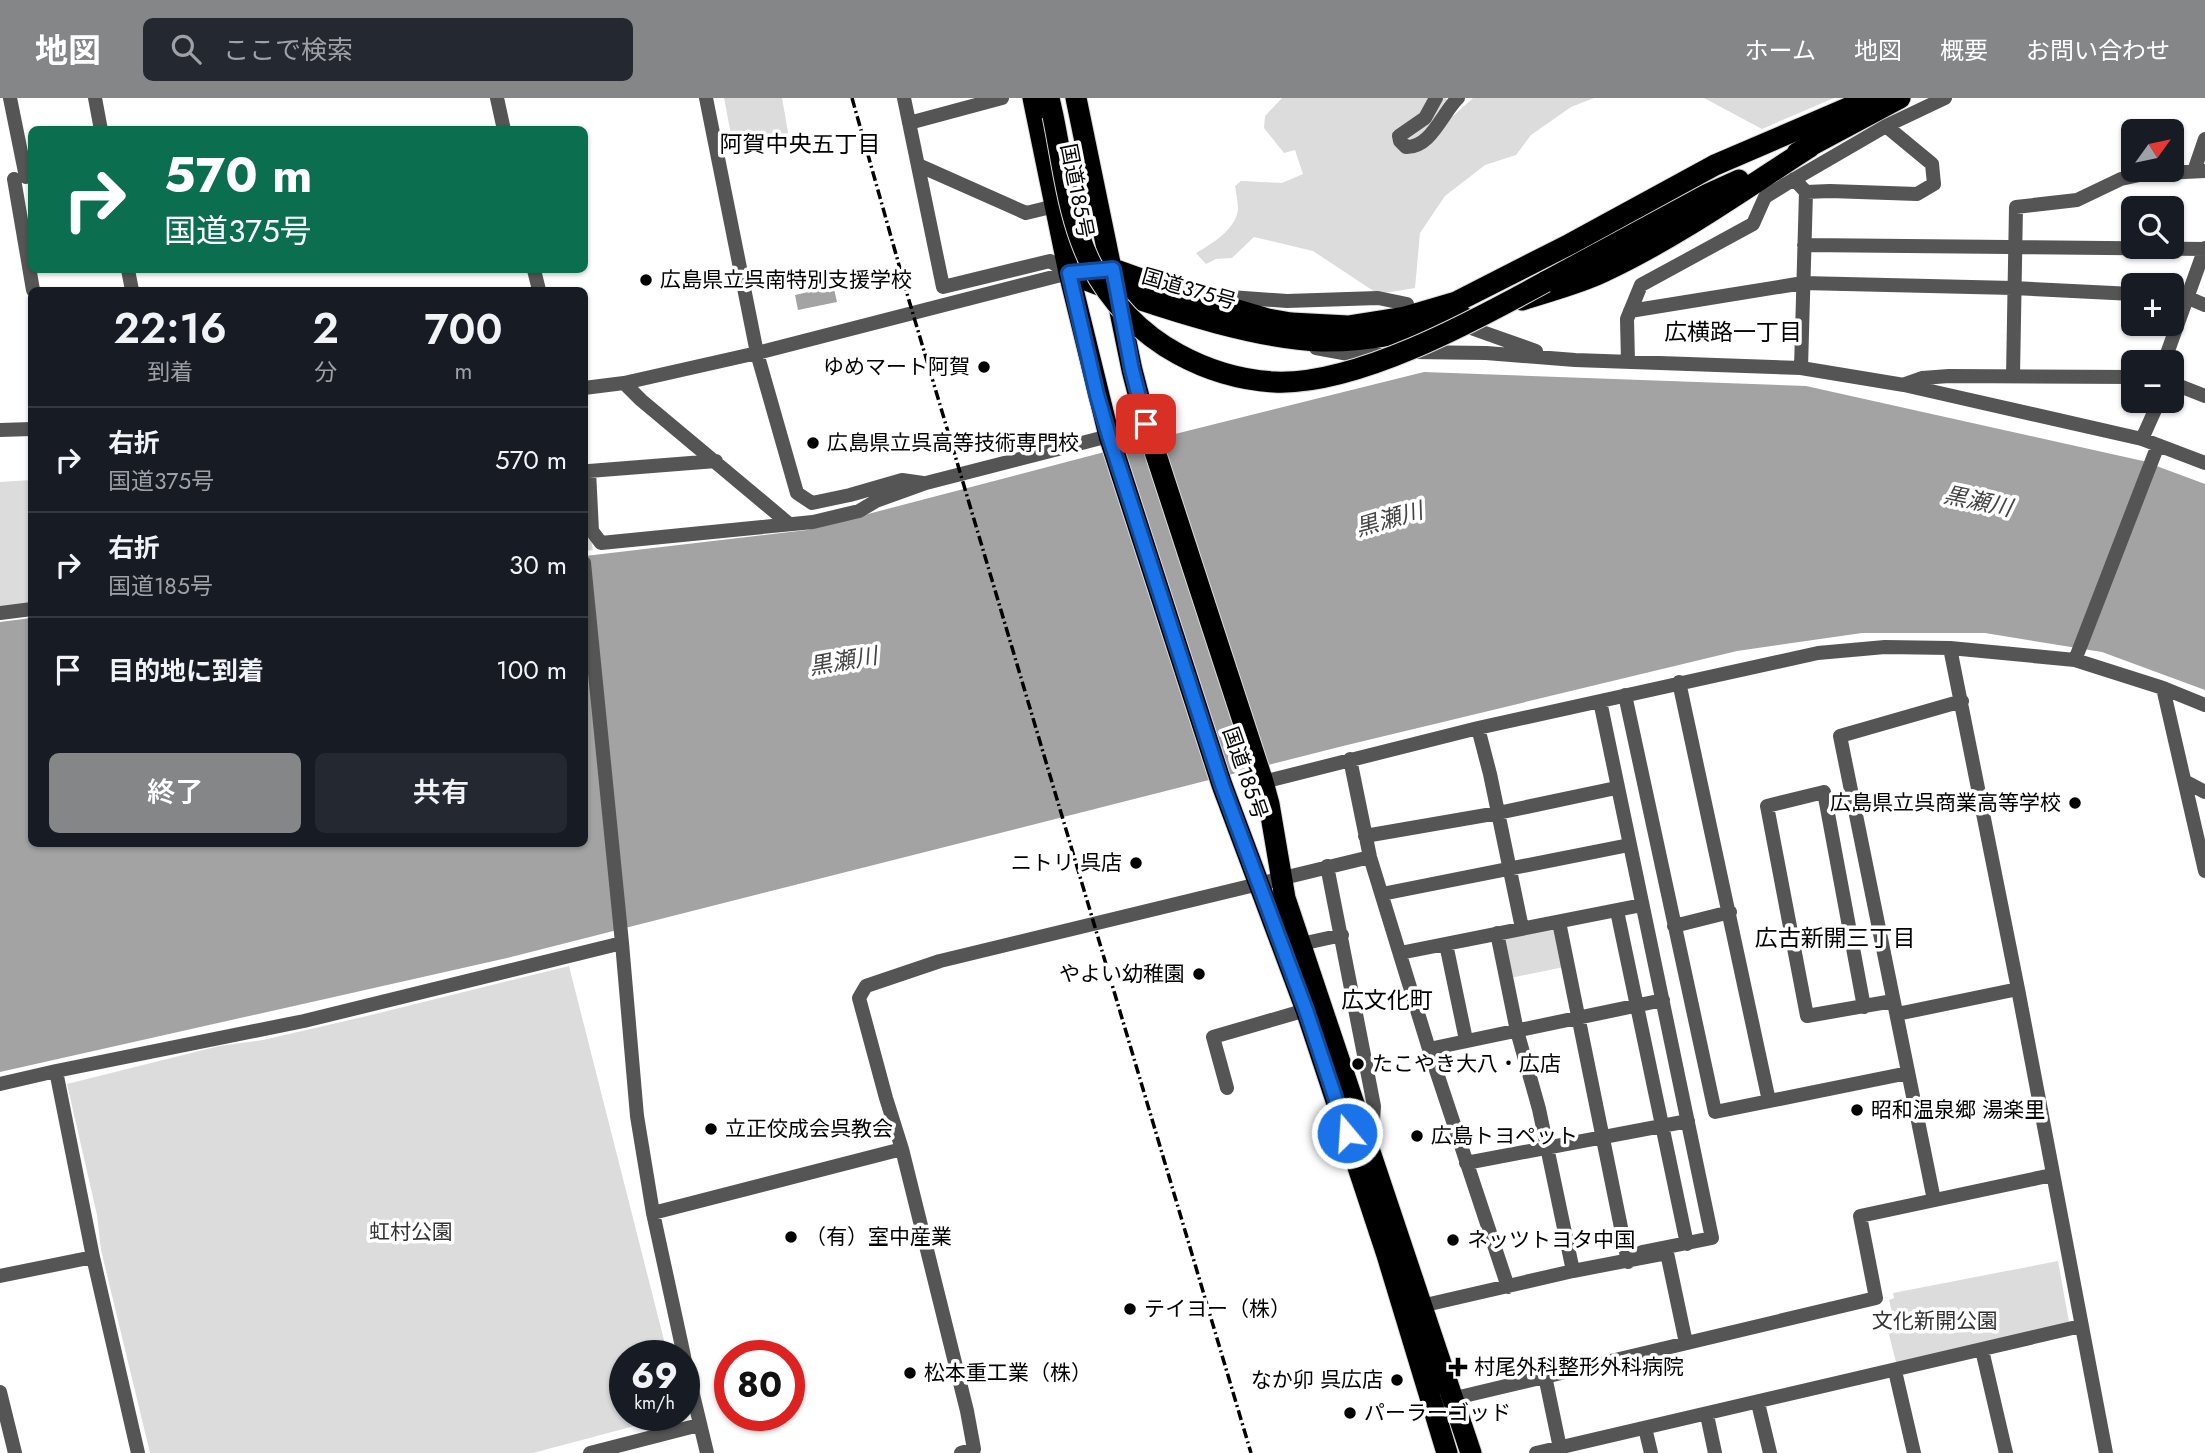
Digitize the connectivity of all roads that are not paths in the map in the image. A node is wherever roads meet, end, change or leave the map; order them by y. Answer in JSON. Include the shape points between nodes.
{"nodes":[{"id":1,"x":10,"y":98,"type":"edge"},
{"id":2,"x":95,"y":98,"type":"edge"},
{"id":3,"x":497,"y":98,"type":"edge"},
{"id":4,"x":706,"y":98,"type":"edge"},
{"id":5,"x":904,"y":98,"type":"edge"},
{"id":6,"x":1002,"y":98,"type":"edge"},
{"id":7,"x":1033,"y":98,"type":"edge"},
{"id":8,"x":1436,"y":98,"type":"edge"},
{"id":9,"x":1458,"y":98,"type":"edge"},
{"id":10,"x":1871,"y":98,"type":"edge"},
{"id":11,"x":1900,"y":98,"type":"edge"},
{"id":12,"x":1945,"y":98,"type":"edge"},
{"id":13,"x":976,"y":101,"type":"edge"},
{"id":14,"x":1060,"y":105,"type":"edge"},
{"id":15,"x":1818,"y":122,"type":"junction"},
{"id":16,"x":909,"y":123,"type":"junction"},
{"id":17,"x":101,"y":126,"type":"edge"},
{"id":18,"x":503,"y":126,"type":"edge"},
{"id":19,"x":1886,"y":126,"type":"junction"},
{"id":20,"x":2205,"y":139,"type":"edge"},
{"id":21,"x":1810,"y":147,"type":"junction"},
{"id":22,"x":918,"y":165,"type":"junction"},
{"id":23,"x":2200,"y":171,"type":"edge"},
{"id":24,"x":18,"y":178,"type":"edge"},
{"id":25,"x":1794,"y":179,"type":"junction"},
{"id":26,"x":1806,"y":192,"type":"junction"},
{"id":27,"x":1055,"y":206,"type":"junction"},
{"id":28,"x":1804,"y":245,"type":"junction"},
{"id":29,"x":2014,"y":246,"type":"junction"},
{"id":30,"x":2205,"y":248,"type":"edge"},
{"id":31,"x":28,"y":253,"type":"edge"},
{"id":32,"x":1113,"y":269,"type":"junction"},
{"id":33,"x":1069,"y":273,"type":"junction"},
{"id":34,"x":1542,"y":277,"type":"junction"},
{"id":35,"x":1143,"y":280,"type":"junction"},
{"id":36,"x":1803,"y":282,"type":"junction"},
{"id":37,"x":2184,"y":287,"type":"edge"},
{"id":38,"x":2013,"y":288,"type":"junction"},
{"id":39,"x":2121,"y":293,"type":"edge"},
{"id":40,"x":1118,"y":294,"type":"junction"},
{"id":41,"x":2184,"y":298,"type":"edge"},
{"id":42,"x":1407,"y":304,"type":"dead end"},
{"id":43,"x":2205,"y":305,"type":"edge"},
{"id":44,"x":1630,"y":311,"type":"junction"},
{"id":45,"x":1471,"y":328,"type":"dead end"},
{"id":46,"x":1250,"y":331,"type":"junction"},
{"id":47,"x":757,"y":353,"type":"junction"},
{"id":48,"x":1575,"y":360,"type":"junction"},
{"id":49,"x":1628,"y":362,"type":"junction"},
{"id":50,"x":1801,"y":368,"type":"junction"},
{"id":51,"x":2013,"y":376,"type":"junction"},
{"id":52,"x":2121,"y":377,"type":"edge"},
{"id":53,"x":624,"y":383,"type":"junction"},
{"id":54,"x":1904,"y":385,"type":"junction"},
{"id":55,"x":588,"y":388,"type":"edge"},
{"id":56,"x":2184,"y":388,"type":"edge"},
{"id":57,"x":2205,"y":396,"type":"edge"},
{"id":58,"x":2154,"y":413,"type":"edge"},
{"id":59,"x":28,"y":429,"type":"edge"},
{"id":60,"x":0,"y":430,"type":"edge"},
{"id":61,"x":2142,"y":439,"type":"junction"},
{"id":62,"x":1111,"y":441,"type":"junction"},
{"id":63,"x":2157,"y":450,"type":"junction"},
{"id":64,"x":716,"y":461,"type":"junction"},
{"id":65,"x":2205,"y":463,"type":"edge"},
{"id":66,"x":926,"y":483,"type":"junction"},
{"id":67,"x":788,"y":523,"type":"junction"},
{"id":68,"x":588,"y":603,"type":"edge"},
{"id":69,"x":28,"y":610,"type":"edge"},
{"id":70,"x":0,"y":613,"type":"edge"},
{"id":71,"x":1950,"y":648,"type":"junction"},
{"id":72,"x":2076,"y":656,"type":"junction"},
{"id":73,"x":1679,"y":682,"type":"junction"},
{"id":74,"x":2163,"y":688,"type":"junction"},
{"id":75,"x":1625,"y":695,"type":"junction"},
{"id":76,"x":1600,"y":701,"type":"junction"},
{"id":77,"x":1962,"y":701,"type":"junction"},
{"id":78,"x":2205,"y":705,"type":"edge"},
{"id":79,"x":1478,"y":728,"type":"junction"},
{"id":80,"x":1350,"y":759,"type":"junction"},
{"id":81,"x":1262,"y":778,"type":"junction"},
{"id":82,"x":2186,"y":782,"type":"junction"},
{"id":83,"x":1616,"y":788,"type":"junction"},
{"id":84,"x":2205,"y":792,"type":"edge"},
{"id":85,"x":1498,"y":813,"type":"junction"},
{"id":86,"x":1365,"y":836,"type":"junction"},
{"id":87,"x":1629,"y":845,"type":"junction"},
{"id":88,"x":1370,"y":857,"type":"junction"},
{"id":89,"x":1327,"y":866,"type":"junction"},
{"id":90,"x":1509,"y":869,"type":"junction"},
{"id":91,"x":2205,"y":871,"type":"edge"},
{"id":92,"x":1280,"y":878,"type":"junction"},
{"id":93,"x":1260,"y":885,"type":"junction"},
{"id":94,"x":1382,"y":894,"type":"junction"},
{"id":95,"x":1642,"y":905,"type":"junction"},
{"id":96,"x":1617,"y":911,"type":"junction"},
{"id":97,"x":1730,"y":912,"type":"junction"},
{"id":98,"x":1559,"y":922,"type":"junction"},
{"id":99,"x":1675,"y":926,"type":"junction"},
{"id":100,"x":1522,"y":928,"type":"junction"},
{"id":101,"x":1497,"y":933,"type":"junction"},
{"id":102,"x":1342,"y":935,"type":"junction"},
{"id":103,"x":622,"y":943,"type":"junction"},
{"id":104,"x":1301,"y":944,"type":"junction"},
{"id":105,"x":1447,"y":944,"type":"junction"},
{"id":106,"x":1399,"y":953,"type":"junction"},
{"id":107,"x":2018,"y":989,"type":"junction"},
{"id":108,"x":1663,"y":1000,"type":"junction"},
{"id":109,"x":1637,"y":1006,"type":"junction"},
{"id":110,"x":1864,"y":1007,"type":"junction"},
{"id":111,"x":1895,"y":1007,"type":"junction"},
{"id":112,"x":1306,"y":1010,"type":"junction"},
{"id":113,"x":1577,"y":1018,"type":"junction"},
{"id":114,"x":1517,"y":1031,"type":"junction"},
{"id":115,"x":1466,"y":1040,"type":"junction"},
{"id":116,"x":1429,"y":1049,"type":"junction"},
{"id":117,"x":56,"y":1071,"type":"junction"},
{"id":118,"x":1908,"y":1073,"type":"junction"},
{"id":119,"x":0,"y":1084,"type":"edge"},
{"id":120,"x":1227,"y":1088,"type":"dead end"},
{"id":121,"x":1769,"y":1101,"type":"junction"},
{"id":122,"x":1688,"y":1121,"type":"junction"},
{"id":123,"x":1662,"y":1126,"type":"junction"},
{"id":124,"x":1362,"y":1129,"type":"junction"},
{"id":125,"x":1602,"y":1138,"type":"junction"},
{"id":126,"x":1547,"y":1148,"type":"junction"},
{"id":127,"x":902,"y":1149,"type":"junction"},
{"id":128,"x":1466,"y":1163,"type":"junction"},
{"id":129,"x":2052,"y":1175,"type":"junction"},
{"id":130,"x":1934,"y":1200,"type":"junction"},
{"id":131,"x":653,"y":1213,"type":"junction"},
{"id":132,"x":1686,"y":1244,"type":"junction"},
{"id":133,"x":93,"y":1256,"type":"junction"},
{"id":134,"x":1628,"y":1262,"type":"junction"},
{"id":135,"x":1573,"y":1271,"type":"junction"},
{"id":136,"x":0,"y":1276,"type":"edge"},
{"id":137,"x":1508,"y":1287,"type":"junction"},
{"id":138,"x":1421,"y":1306,"type":"junction"},
{"id":139,"x":2081,"y":1326,"type":"junction"},
{"id":140,"x":680,"y":1340,"type":"edge"},
{"id":141,"x":1686,"y":1343,"type":"junction"},
{"id":142,"x":1982,"y":1350,"type":"junction"},
{"id":143,"x":1895,"y":1371,"type":"junction"},
{"id":144,"x":1545,"y":1377,"type":"junction"},
{"id":145,"x":0,"y":1392,"type":"edge"},
{"id":146,"x":1442,"y":1401,"type":"junction"},
{"id":147,"x":1758,"y":1403,"type":"junction"},
{"id":148,"x":1707,"y":1415,"type":"junction"},
{"id":149,"x":700,"y":1428,"type":"edge"},
{"id":150,"x":1645,"y":1428,"type":"junction"},
{"id":151,"x":678,"y":1431,"type":"edge"},
{"id":152,"x":616,"y":1449,"type":"edge"},
{"id":153,"x":1570,"y":1449,"type":"edge"},
{"id":154,"x":15,"y":1453,"type":"edge"},
{"id":155,"x":138,"y":1453,"type":"edge"},
{"id":156,"x":590,"y":1453,"type":"edge"},
{"id":157,"x":707,"y":1453,"type":"edge"},
{"id":158,"x":961,"y":1453,"type":"edge"},
{"id":159,"x":1447,"y":1453,"type":"edge"},
{"id":160,"x":1471,"y":1453,"type":"edge"},
{"id":161,"x":1536,"y":1453,"type":"edge"},
{"id":162,"x":1651,"y":1453,"type":"edge"},
{"id":163,"x":1715,"y":1453,"type":"edge"},
{"id":164,"x":1770,"y":1453,"type":"edge"},
{"id":165,"x":1914,"y":1453,"type":"edge"},
{"id":166,"x":2006,"y":1453,"type":"edge"},
{"id":167,"x":2106,"y":1453,"type":"edge"}],
"edges":[{"from":1,"to":24,"type":"street"},
{"from":2,"to":17,"type":"street"},
{"from":3,"to":18,"type":"street"},
{"from":4,"to":47,"type":"street"},
{"from":5,"to":16,"type":"street"},
{"from":6,"to":13,"type":"street"},
{"from":7,"to":27,"type":"highway","name":"国道185号"},
{"from":8,"to":9,"type":"street","via":[[1424,118],[1399,136],[1406,147],[1424,141]]},
{"from":10,"to":15,"type":"highway"},
{"from":11,"to":21,"type":"highway"},
{"from":12,"to":19,"type":"street"},
{"from":13,"to":16,"type":"street"},
{"from":14,"to":32,"type":"highway","name":"国道185号"},
{"from":14,"to":34,"type":"highway","bridge":true,"via":[[1071,207],[1100,280],[1148,334],[1203,368],[1275,382],[1354,370],[1430,341]]},
{"from":15,"to":34,"type":"highway"},
{"from":15,"to":35,"type":"highway","name":"国道375号","via":[[1715,165],[1456,302],[1405,317],[1348,326],[1291,323]]},
{"from":16,"to":22,"type":"street"},
{"from":19,"to":25,"type":"street"},
{"from":19,"to":26,"type":"street","via":[[1932,164],[1934,184],[1917,194]]},
{"from":20,"to":23,"type":"street"},
{"from":21,"to":34,"type":"highway"},
{"from":21,"to":46,"type":"highway","name":"国道375号","via":[[1627,260],[1558,289],[1394,335],[1320,341]]},
{"from":22,"to":27,"type":"street","via":[[1026,212]]},
{"from":22,"to":33,"type":"street","via":[[943,287],[1050,261]]},
{"from":23,"to":29,"type":"street","via":[[2144,174],[2121,179],[2077,200],[2015,207]]},
{"from":24,"to":31,"type":"street"},
{"from":25,"to":26,"type":"street"},
{"from":25,"to":44,"type":"street","via":[[1765,197],[1753,224],[1641,285]]},
{"from":26,"to":28,"type":"street"},
{"from":27,"to":33,"type":"highway","name":"国道185号"},
{"from":28,"to":29,"type":"street"},
{"from":28,"to":36,"type":"street"},
{"from":29,"to":30,"type":"street"},
{"from":29,"to":38,"type":"street"},
{"from":30,"to":37,"type":"street"},
{"from":32,"to":33,"type":"highway","name":"国道375号"},
{"from":32,"to":35,"type":"highway","name":"国道375号"},
{"from":32,"to":40,"type":"highway","name":"国道185号"},
{"from":33,"to":40,"type":"highway","name":"国道375号"},
{"from":33,"to":47,"type":"street"},
{"from":33,"to":62,"type":"highway","name":"国道185号"},
{"from":35,"to":42,"type":"street","via":[[1251,300],[1378,298]]},
{"from":36,"to":38,"type":"street"},
{"from":36,"to":44,"type":"street"},
{"from":36,"to":50,"type":"street"},
{"from":38,"to":39,"type":"street"},
{"from":38,"to":51,"type":"street"},
{"from":40,"to":46,"type":"highway","name":"国道375号"},
{"from":40,"to":81,"type":"highway","name":"国道185号","via":[[1146,424]]},
{"from":41,"to":43,"type":"street"},
{"from":44,"to":49,"type":"street"},
{"from":45,"to":48,"type":"street"},
{"from":46,"to":48,"type":"street","via":[[1354,355],[1486,353]]},
{"from":47,"to":53,"type":"street"},
{"from":47,"to":66,"type":"street","via":[[797,493],[812,503],[902,480]]},
{"from":48,"to":49,"type":"street"},
{"from":49,"to":50,"type":"street"},
{"from":50,"to":54,"type":"street"},
{"from":51,"to":52,"type":"street"},
{"from":51,"to":54,"type":"street","via":[[1922,378]]},
{"from":53,"to":55,"type":"street"},
{"from":53,"to":64,"type":"street"},
{"from":54,"to":61,"type":"street"},
{"from":56,"to":57,"type":"street"},
{"from":58,"to":61,"type":"street"},
{"from":59,"to":60,"type":"street"},
{"from":61,"to":63,"type":"street"},
{"from":62,"to":66,"type":"street"},
{"from":62,"to":93,"type":"highway","name":"国道185号","via":[[1222,785]]},
{"from":63,"to":65,"type":"street"},
{"from":63,"to":72,"type":"street"},
{"from":64,"to":67,"type":"street"},
{"from":64,"to":67,"type":"street","via":[[589,471],[596,543]]},
{"from":66,"to":67,"type":"street","via":[[859,511]]},
{"from":68,"to":103,"type":"street"},
{"from":69,"to":70,"type":"street"},
{"from":71,"to":72,"type":"street"},
{"from":71,"to":73,"type":"street","via":[[1818,653]]},
{"from":71,"to":77,"type":"street"},
{"from":72,"to":74,"type":"street"},
{"from":73,"to":75,"type":"street"},
{"from":73,"to":97,"type":"street"},
{"from":74,"to":78,"type":"street"},
{"from":74,"to":82,"type":"street"},
{"from":75,"to":76,"type":"street"},
{"from":75,"to":99,"type":"street"},
{"from":76,"to":79,"type":"street"},
{"from":76,"to":83,"type":"street"},
{"from":77,"to":107,"type":"street"},
{"from":77,"to":111,"type":"street","via":[[1840,736]]},
{"from":79,"to":80,"type":"street"},
{"from":79,"to":85,"type":"street"},
{"from":80,"to":81,"type":"street"},
{"from":80,"to":86,"type":"street"},
{"from":81,"to":92,"type":"highway","name":"国道185号"},
{"from":82,"to":84,"type":"street"},
{"from":82,"to":91,"type":"street"},
{"from":83,"to":85,"type":"street"},
{"from":83,"to":87,"type":"street"},
{"from":85,"to":86,"type":"street"},
{"from":85,"to":90,"type":"street"},
{"from":86,"to":88,"type":"street"},
{"from":87,"to":90,"type":"street"},
{"from":87,"to":95,"type":"street"},
{"from":88,"to":89,"type":"street"},
{"from":88,"to":94,"type":"street"},
{"from":89,"to":92,"type":"street"},
{"from":89,"to":102,"type":"street"},
{"from":90,"to":94,"type":"street"},
{"from":90,"to":100,"type":"street"},
{"from":92,"to":93,"type":"street"},
{"from":92,"to":104,"type":"highway","name":"国道185号"},
{"from":93,"to":112,"type":"highway","name":"国道185号"},
{"from":93,"to":127,"type":"street","via":[[952,958],[866,986],[859,998]]},
{"from":94,"to":106,"type":"street"},
{"from":95,"to":96,"type":"street"},
{"from":95,"to":108,"type":"street"},
{"from":96,"to":98,"type":"street"},
{"from":96,"to":109,"type":"street"},
{"from":97,"to":99,"type":"street"},
{"from":97,"to":121,"type":"street"},
{"from":98,"to":100,"type":"street"},
{"from":98,"to":113,"type":"street"},
{"from":99,"to":121,"type":"street","via":[[1715,1112]]},
{"from":100,"to":101,"type":"street"},
{"from":101,"to":105,"type":"street"},
{"from":101,"to":114,"type":"street"},
{"from":102,"to":104,"type":"street"},
{"from":102,"to":124,"type":"street","via":[[1374,1106],[1373,1121]]},
{"from":103,"to":117,"type":"street","via":[[304,1021]]},
{"from":103,"to":131,"type":"street","via":[[637,1116]]},
{"from":104,"to":124,"type":"highway","name":"国道185号"},
{"from":105,"to":106,"type":"street"},
{"from":105,"to":115,"type":"street"},
{"from":106,"to":116,"type":"street"},
{"from":107,"to":111,"type":"street"},
{"from":107,"to":129,"type":"street"},
{"from":108,"to":109,"type":"street"},
{"from":108,"to":122,"type":"street"},
{"from":109,"to":113,"type":"street"},
{"from":109,"to":123,"type":"street"},
{"from":110,"to":110,"type":"street","via":[[1807,1016],[1767,806],[1824,792]]},
{"from":110,"to":111,"type":"street"},
{"from":111,"to":118,"type":"street"},
{"from":112,"to":120,"type":"street","via":[[1213,1037]]},
{"from":112,"to":146,"type":"highway","name":"国道185号","via":[[1387,1255]]},
{"from":113,"to":114,"type":"street"},
{"from":113,"to":125,"type":"street"},
{"from":114,"to":115,"type":"street"},
{"from":114,"to":126,"type":"street"},
{"from":115,"to":116,"type":"street"},
{"from":116,"to":128,"type":"street"},
{"from":117,"to":119,"type":"street"},
{"from":117,"to":133,"type":"street"},
{"from":118,"to":121,"type":"street"},
{"from":118,"to":130,"type":"street"},
{"from":122,"to":123,"type":"street"},
{"from":122,"to":132,"type":"street","via":[[1712,1238]]},
{"from":123,"to":125,"type":"street"},
{"from":123,"to":132,"type":"street"},
{"from":124,"to":138,"type":"highway","name":"国道185号"},
{"from":125,"to":126,"type":"street"},
{"from":125,"to":134,"type":"street"},
{"from":126,"to":128,"type":"street"},
{"from":126,"to":135,"type":"street"},
{"from":127,"to":131,"type":"street"},
{"from":127,"to":158,"type":"street","via":[[974,1449]]},
{"from":128,"to":137,"type":"street"},
{"from":129,"to":130,"type":"street"},
{"from":129,"to":139,"type":"street"},
{"from":130,"to":141,"type":"street","via":[[1860,1216],[1877,1298]]},
{"from":131,"to":140,"type":"street"},
{"from":132,"to":134,"type":"street","via":[[1642,1252]]},
{"from":133,"to":136,"type":"street"},
{"from":133,"to":155,"type":"street"},
{"from":134,"to":135,"type":"street"},
{"from":134,"to":141,"type":"street","via":[[1667,1253]]},
{"from":135,"to":137,"type":"street"},
{"from":137,"to":138,"type":"street"},
{"from":138,"to":146,"type":"highway","name":"国道185号"},
{"from":139,"to":142,"type":"street"},
{"from":139,"to":167,"type":"street"},
{"from":141,"to":144,"type":"street"},
{"from":142,"to":143,"type":"street"},
{"from":142,"to":166,"type":"street"},
{"from":143,"to":147,"type":"street"},
{"from":143,"to":165,"type":"street"},
{"from":144,"to":146,"type":"street"},
{"from":144,"to":153,"type":"street"},
{"from":145,"to":154,"type":"street"},
{"from":146,"to":159,"type":"highway","name":"国道185号"},
{"from":146,"to":160,"type":"highway","name":"国道185号"},
{"from":147,"to":148,"type":"street"},
{"from":147,"to":164,"type":"street"},
{"from":148,"to":150,"type":"street"},
{"from":148,"to":163,"type":"street"},
{"from":149,"to":157,"type":"street"},
{"from":150,"to":153,"type":"street"},
{"from":150,"to":162,"type":"street"},
{"from":151,"to":152,"type":"street"},
{"from":152,"to":156,"type":"street"},
{"from":153,"to":161,"type":"street"}]}
